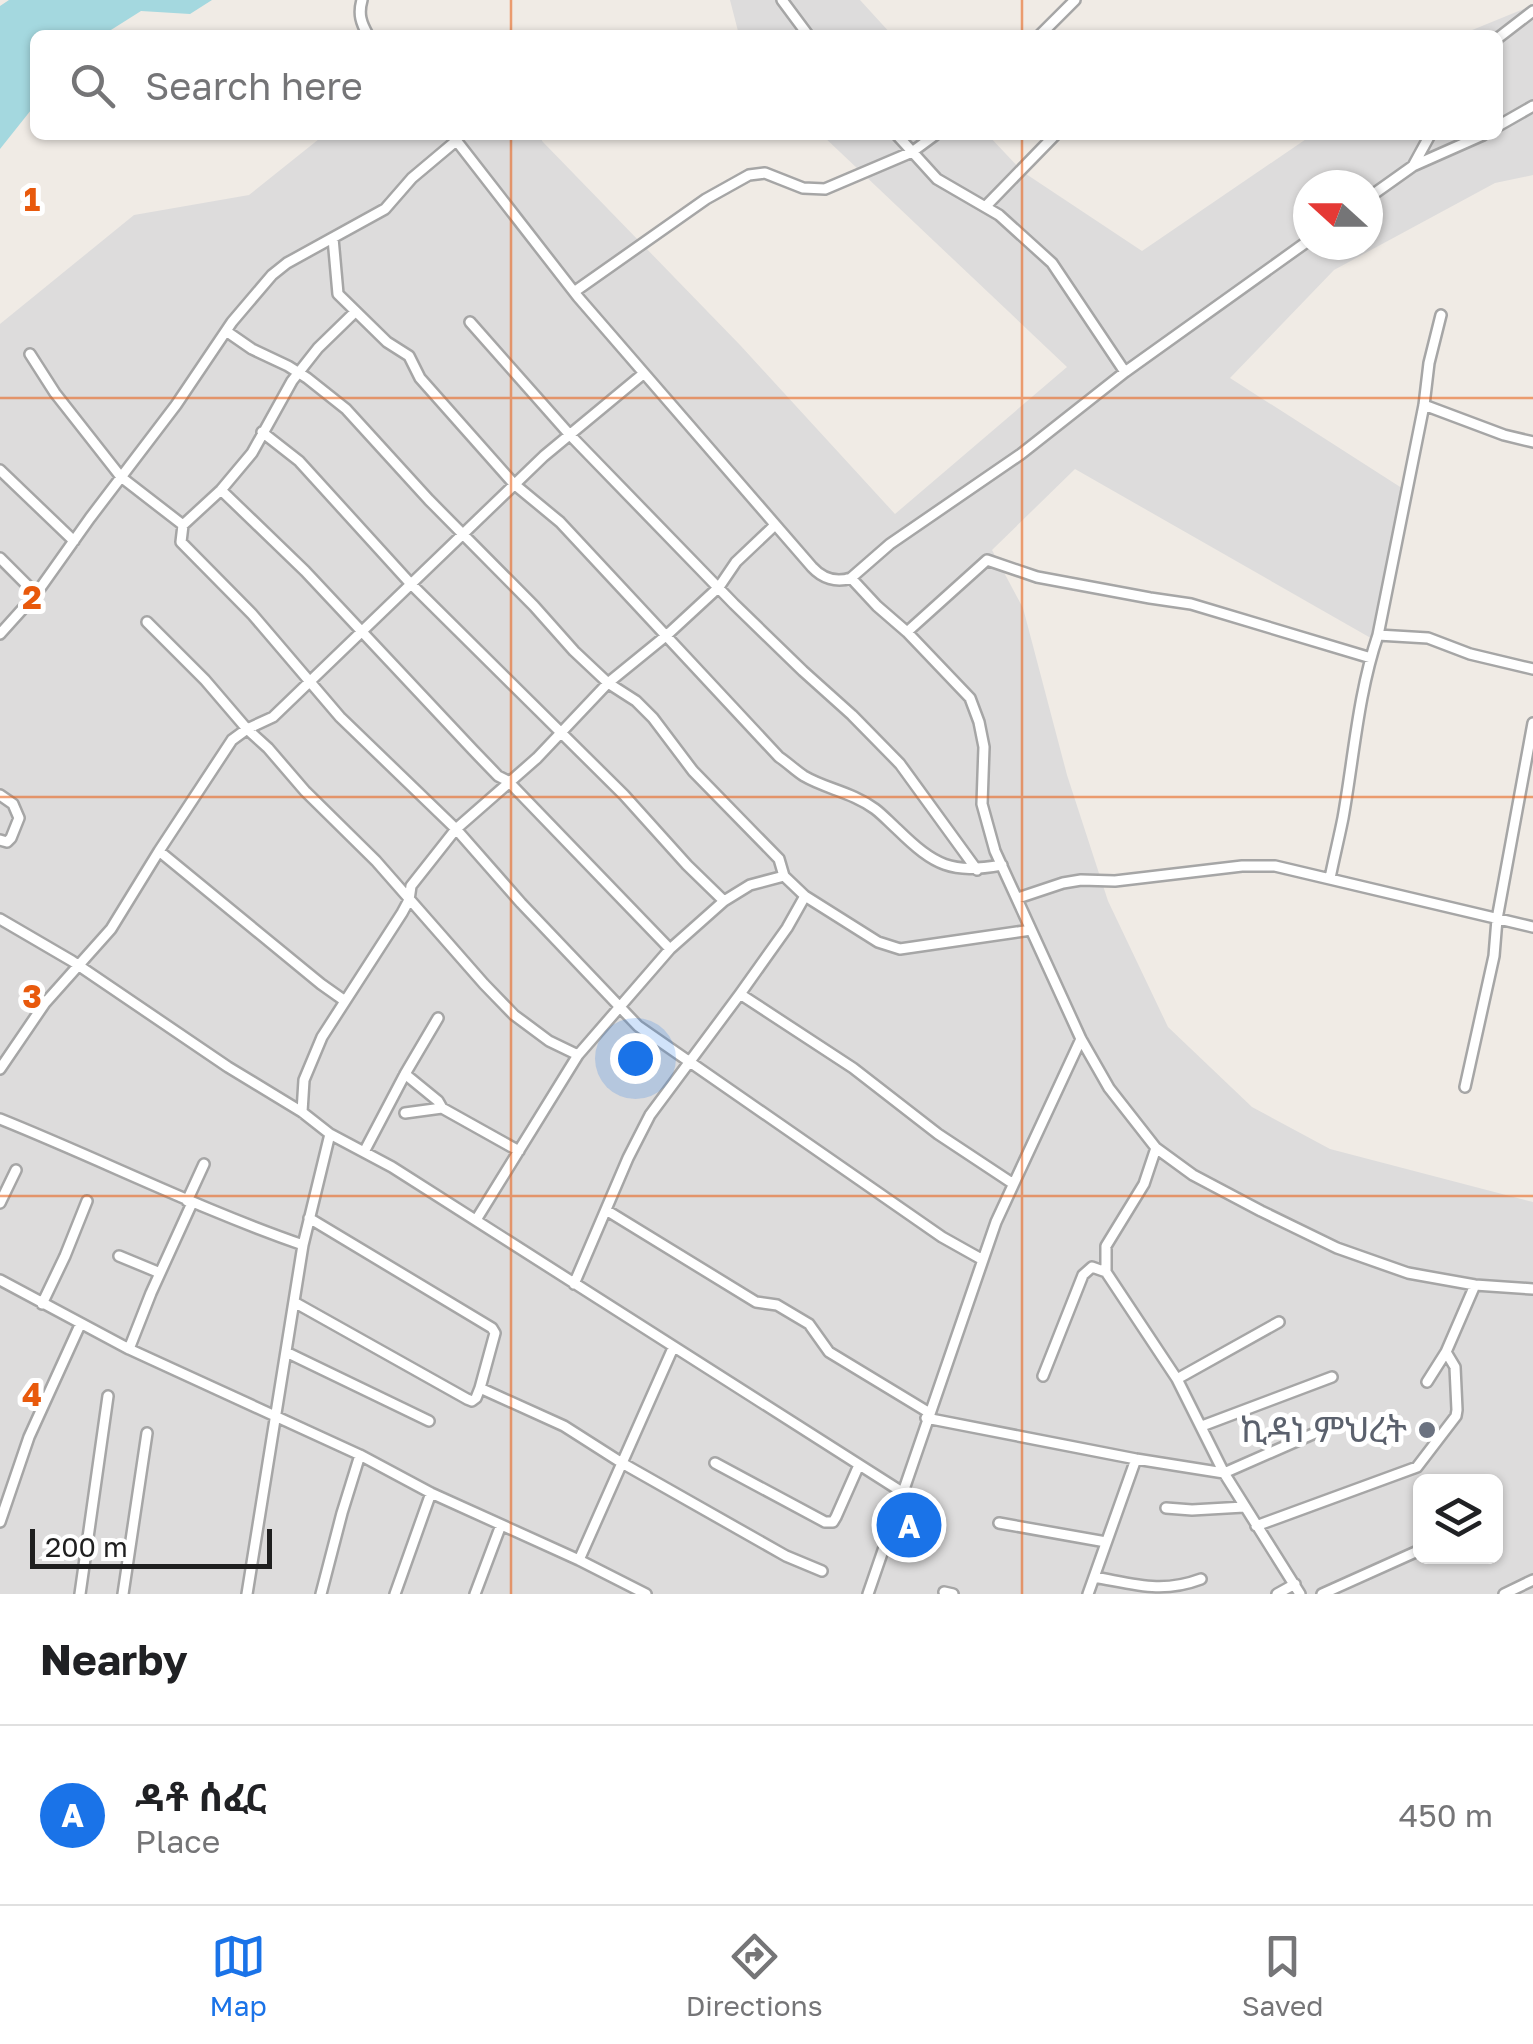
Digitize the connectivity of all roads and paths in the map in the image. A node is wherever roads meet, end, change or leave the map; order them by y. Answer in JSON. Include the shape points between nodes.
{"nodes":[{"id":1,"x":362,"y":0,"type":"edge"},
{"id":2,"x":782,"y":0,"type":"edge"},
{"id":3,"x":1075,"y":0,"type":"edge"},
{"id":4,"x":1533,"y":11,"type":"edge"},
{"id":5,"x":365,"y":30,"type":"edge"},
{"id":6,"x":804,"y":30,"type":"edge"},
{"id":7,"x":1045,"y":30,"type":"edge"},
{"id":8,"x":1503,"y":34,"type":"edge"},
{"id":9,"x":1533,"y":106,"type":"edge"},
{"id":10,"x":1503,"y":123,"type":"edge"},
{"id":11,"x":452,"y":140,"type":"edge"},
{"id":12,"x":456,"y":140,"type":"edge"},
{"id":13,"x":901,"y":140,"type":"edge"},
{"id":14,"x":928,"y":140,"type":"edge"},
{"id":15,"x":1050,"y":140,"type":"edge"},
{"id":16,"x":1427,"y":140,"type":"edge"},
{"id":17,"x":1472,"y":140,"type":"edge"},
{"id":18,"x":912,"y":152,"type":"junction"},
{"id":19,"x":1413,"y":166,"type":"junction"},
{"id":20,"x":1383,"y":187,"type":"edge"},
{"id":21,"x":986,"y":206,"type":"junction"},
{"id":22,"x":333,"y":238,"type":"junction"},
{"id":23,"x":1293,"y":251,"type":"edge"},
{"id":24,"x":574,"y":292,"type":"junction"},
{"id":25,"x":355,"y":312,"type":"junction"},
{"id":26,"x":1441,"y":315,"type":"dead end"},
{"id":27,"x":470,"y":322,"type":"dead end"},
{"id":28,"x":226,"y":331,"type":"junction"},
{"id":29,"x":30,"y":354,"type":"dead end"},
{"id":30,"x":298,"y":372,"type":"junction"},
{"id":31,"x":1125,"y":372,"type":"junction"},
{"id":32,"x":643,"y":374,"type":"junction"},
{"id":33,"x":1424,"y":405,"type":"junction"},
{"id":34,"x":262,"y":432,"type":"junction"},
{"id":35,"x":570,"y":434,"type":"junction"},
{"id":36,"x":1533,"y":442,"type":"edge"},
{"id":37,"x":0,"y":470,"type":"edge"},
{"id":38,"x":121,"y":477,"type":"junction"},
{"id":39,"x":514,"y":484,"type":"junction"},
{"id":40,"x":221,"y":490,"type":"junction"},
{"id":41,"x":183,"y":525,"type":"junction"},
{"id":42,"x":774,"y":526,"type":"junction"},
{"id":43,"x":464,"y":533,"type":"junction"},
{"id":44,"x":74,"y":541,"type":"junction"},
{"id":45,"x":0,"y":558,"type":"edge"},
{"id":46,"x":851,"y":578,"type":"junction"},
{"id":47,"x":410,"y":583,"type":"junction"},
{"id":48,"x":719,"y":587,"type":"junction"},
{"id":49,"x":36,"y":594,"type":"junction"},
{"id":50,"x":147,"y":622,"type":"dead end"},
{"id":51,"x":361,"y":632,"type":"junction"},
{"id":52,"x":907,"y":632,"type":"junction"},
{"id":53,"x":0,"y":634,"type":"edge"},
{"id":54,"x":667,"y":635,"type":"junction"},
{"id":55,"x":1378,"y":635,"type":"junction"},
{"id":56,"x":1371,"y":658,"type":"junction"},
{"id":57,"x":1533,"y":669,"type":"edge"},
{"id":58,"x":309,"y":683,"type":"junction"},
{"id":59,"x":608,"y":684,"type":"junction"},
{"id":60,"x":1533,"y":724,"type":"edge"},
{"id":61,"x":247,"y":729,"type":"junction"},
{"id":62,"x":561,"y":734,"type":"junction"},
{"id":63,"x":508,"y":780,"type":"junction"},
{"id":64,"x":0,"y":795,"type":"edge"},
{"id":65,"x":456,"y":828,"type":"junction"},
{"id":66,"x":0,"y":840,"type":"edge"},
{"id":67,"x":159,"y":850,"type":"junction"},
{"id":68,"x":1002,"y":866,"type":"junction"},
{"id":69,"x":977,"y":870,"type":"junction"},
{"id":70,"x":784,"y":876,"type":"junction"},
{"id":71,"x":1330,"y":878,"type":"junction"},
{"id":72,"x":805,"y":896,"type":"junction"},
{"id":73,"x":1018,"y":898,"type":"junction"},
{"id":74,"x":409,"y":900,"type":"junction"},
{"id":75,"x":724,"y":900,"type":"junction"},
{"id":76,"x":0,"y":918,"type":"edge"},
{"id":77,"x":1497,"y":919,"type":"junction"},
{"id":78,"x":1533,"y":926,"type":"edge"},
{"id":79,"x":1031,"y":930,"type":"junction"},
{"id":80,"x":670,"y":949,"type":"junction"},
{"id":81,"x":78,"y":965,"type":"junction"},
{"id":82,"x":740,"y":994,"type":"junction"},
{"id":83,"x":345,"y":1001,"type":"junction"},
{"id":84,"x":618,"y":1007,"type":"junction"},
{"id":85,"x":438,"y":1018,"type":"dead end"},
{"id":86,"x":1082,"y":1039,"type":"junction"},
{"id":87,"x":578,"y":1054,"type":"junction"},
{"id":88,"x":4,"y":1055,"type":"edge"},
{"id":89,"x":689,"y":1063,"type":"junction"},
{"id":90,"x":0,"y":1068,"type":"edge"},
{"id":91,"x":405,"y":1074,"type":"junction"},
{"id":92,"x":1465,"y":1087,"type":"dead end"},
{"id":93,"x":442,"y":1108,"type":"junction"},
{"id":94,"x":302,"y":1112,"type":"junction"},
{"id":95,"x":405,"y":1114,"type":"dead end"},
{"id":96,"x":0,"y":1119,"type":"edge"},
{"id":97,"x":330,"y":1134,"type":"junction"},
{"id":98,"x":1156,"y":1148,"type":"junction"},
{"id":99,"x":364,"y":1152,"type":"junction"},
{"id":100,"x":519,"y":1152,"type":"junction"},
{"id":101,"x":204,"y":1164,"type":"dead end"},
{"id":102,"x":16,"y":1170,"type":"dead end"},
{"id":103,"x":1012,"y":1183,"type":"junction"},
{"id":104,"x":87,"y":1201,"type":"dead end"},
{"id":105,"x":190,"y":1202,"type":"junction"},
{"id":106,"x":0,"y":1203,"type":"edge"},
{"id":107,"x":606,"y":1210,"type":"junction"},
{"id":108,"x":309,"y":1218,"type":"junction"},
{"id":109,"x":476,"y":1220,"type":"junction"},
{"id":110,"x":303,"y":1245,"type":"junction"},
{"id":111,"x":119,"y":1256,"type":"dead end"},
{"id":112,"x":983,"y":1260,"type":"junction"},
{"id":113,"x":1106,"y":1272,"type":"junction"},
{"id":114,"x":160,"y":1274,"type":"junction"},
{"id":115,"x":0,"y":1280,"type":"edge"},
{"id":116,"x":574,"y":1284,"type":"junction"},
{"id":117,"x":1476,"y":1285,"type":"junction"},
{"id":118,"x":1533,"y":1289,"type":"edge"},
{"id":119,"x":294,"y":1302,"type":"junction"},
{"id":120,"x":42,"y":1304,"type":"junction"},
{"id":121,"x":1279,"y":1322,"type":"dead end"},
{"id":122,"x":80,"y":1325,"type":"junction"},
{"id":123,"x":673,"y":1348,"type":"junction"},
{"id":124,"x":129,"y":1349,"type":"junction"},
{"id":125,"x":286,"y":1352,"type":"junction"},
{"id":126,"x":1446,"y":1352,"type":"junction"},
{"id":127,"x":1042,"y":1376,"type":"dead end"},
{"id":128,"x":1332,"y":1377,"type":"dead end"},
{"id":129,"x":1177,"y":1379,"type":"junction"},
{"id":130,"x":1426,"y":1382,"type":"dead end"},
{"id":131,"x":480,"y":1388,"type":"junction"},
{"id":132,"x":108,"y":1396,"type":"dead end"},
{"id":133,"x":928,"y":1415,"type":"junction"},
{"id":134,"x":276,"y":1416,"type":"junction"},
{"id":135,"x":1347,"y":1419,"type":"dead end"},
{"id":136,"x":429,"y":1421,"type":"dead end"},
{"id":137,"x":1202,"y":1426,"type":"junction"},
{"id":138,"x":146,"y":1433,"type":"dead end"},
{"id":139,"x":360,"y":1455,"type":"junction"},
{"id":140,"x":1136,"y":1459,"type":"junction"},
{"id":141,"x":622,"y":1463,"type":"junction"},
{"id":142,"x":715,"y":1463,"type":"dead end"},
{"id":143,"x":859,"y":1465,"type":"junction"},
{"id":144,"x":1224,"y":1473,"type":"junction"},
{"id":145,"x":431,"y":1492,"type":"junction"},
{"id":146,"x":902,"y":1492,"type":"junction"},
{"id":147,"x":1244,"y":1506,"type":"junction"},
{"id":148,"x":1166,"y":1508,"type":"dead end"},
{"id":149,"x":0,"y":1522,"type":"edge"},
{"id":150,"x":999,"y":1522,"type":"dead end"},
{"id":151,"x":501,"y":1525,"type":"junction"},
{"id":152,"x":1256,"y":1526,"type":"junction"},
{"id":153,"x":1106,"y":1542,"type":"junction"},
{"id":154,"x":1413,"y":1553,"type":"edge"},
{"id":155,"x":579,"y":1560,"type":"junction"},
{"id":156,"x":822,"y":1571,"type":"dead end"},
{"id":157,"x":1094,"y":1577,"type":"junction"},
{"id":158,"x":1201,"y":1578,"type":"dead end"},
{"id":159,"x":1533,"y":1580,"type":"edge"},
{"id":160,"x":624,"y":1583,"type":"junction"},
{"id":161,"x":1298,"y":1589,"type":"edge"},
{"id":162,"x":80,"y":1594,"type":"edge"},
{"id":163,"x":124,"y":1594,"type":"edge"},
{"id":164,"x":247,"y":1594,"type":"edge"},
{"id":165,"x":322,"y":1594,"type":"edge"},
{"id":166,"x":395,"y":1594,"type":"edge"},
{"id":167,"x":476,"y":1594,"type":"edge"},
{"id":168,"x":620,"y":1594,"type":"edge"},
{"id":169,"x":646,"y":1594,"type":"edge"},
{"id":170,"x":868,"y":1594,"type":"edge"},
{"id":171,"x":1088,"y":1594,"type":"edge"},
{"id":172,"x":1277,"y":1594,"type":"edge"},
{"id":173,"x":1322,"y":1594,"type":"edge"},
{"id":174,"x":1504,"y":1594,"type":"edge"}],
"edges":[{"from":1,"to":5,"type":"street"},
{"from":2,"to":6,"type":"street"},
{"from":3,"to":7,"type":"street"},
{"from":4,"to":8,"type":"street"},
{"from":9,"to":10,"type":"street"},
{"from":11,"to":22,"type":"street","via":[[386,209]]},
{"from":12,"to":24,"type":"street"},
{"from":13,"to":18,"type":"street"},
{"from":14,"to":18,"type":"street"},
{"from":15,"to":21,"type":"street"},
{"from":16,"to":19,"type":"street"},
{"from":17,"to":19,"type":"street"},
{"from":18,"to":21,"type":"street","via":[[945,186]]},
{"from":18,"to":24,"type":"street","via":[[825,189],[748,175]]},
{"from":19,"to":20,"type":"street"},
{"from":21,"to":31,"type":"street","via":[[1052,263]]},
{"from":22,"to":25,"type":"street","via":[[337,292]]},
{"from":22,"to":28,"type":"street","via":[[272,275]]},
{"from":23,"to":31,"type":"street"},
{"from":24,"to":32,"type":"street"},
{"from":25,"to":30,"type":"street"},
{"from":25,"to":39,"type":"street","via":[[410,356],[420,378]]},
{"from":26,"to":33,"type":"street"},
{"from":27,"to":35,"type":"street"},
{"from":28,"to":30,"type":"street"},
{"from":28,"to":38,"type":"street"},
{"from":29,"to":38,"type":"street"},
{"from":30,"to":34,"type":"street"},
{"from":30,"to":43,"type":"street","via":[[346,409]]},
{"from":31,"to":46,"type":"street"},
{"from":32,"to":35,"type":"street"},
{"from":32,"to":42,"type":"street"},
{"from":33,"to":36,"type":"street"},
{"from":33,"to":55,"type":"street"},
{"from":34,"to":40,"type":"street"},
{"from":34,"to":47,"type":"street","via":[[300,461]]},
{"from":35,"to":39,"type":"street"},
{"from":35,"to":48,"type":"street"},
{"from":37,"to":44,"type":"street"},
{"from":38,"to":41,"type":"street"},
{"from":38,"to":44,"type":"street"},
{"from":39,"to":43,"type":"street"},
{"from":39,"to":54,"type":"street","via":[[560,522]]},
{"from":40,"to":41,"type":"street"},
{"from":40,"to":51,"type":"street"},
{"from":41,"to":58,"type":"street","via":[[181,542]]},
{"from":42,"to":46,"type":"street","via":[[818,574]]},
{"from":42,"to":48,"type":"street"},
{"from":43,"to":47,"type":"street"},
{"from":43,"to":59,"type":"street"},
{"from":44,"to":49,"type":"street"},
{"from":45,"to":49,"type":"street"},
{"from":46,"to":52,"type":"street"},
{"from":47,"to":51,"type":"street"},
{"from":47,"to":62,"type":"street"},
{"from":48,"to":54,"type":"street"},
{"from":48,"to":69,"type":"street","via":[[900,764]]},
{"from":49,"to":53,"type":"street"},
{"from":50,"to":61,"type":"street"},
{"from":51,"to":58,"type":"street"},
{"from":51,"to":63,"type":"street"},
{"from":52,"to":56,"type":"street","via":[[986,560],[1038,577],[1190,604]]},
{"from":52,"to":68,"type":"street","via":[[975,710],[984,747],[982,804]]},
{"from":54,"to":59,"type":"street"},
{"from":54,"to":69,"type":"street","via":[[806,777],[877,810],[940,864]]},
{"from":55,"to":56,"type":"street"},
{"from":55,"to":57,"type":"street","via":[[1428,638]]},
{"from":56,"to":71,"type":"street"},
{"from":58,"to":61,"type":"street","via":[[273,717]]},
{"from":58,"to":65,"type":"street"},
{"from":59,"to":62,"type":"street"},
{"from":59,"to":70,"type":"street","via":[[654,718],[693,771],[779,859]]},
{"from":60,"to":77,"type":"street"},
{"from":61,"to":67,"type":"street","via":[[223,752]]},
{"from":61,"to":74,"type":"street"},
{"from":62,"to":63,"type":"street"},
{"from":62,"to":75,"type":"street"},
{"from":63,"to":65,"type":"street"},
{"from":63,"to":80,"type":"street"},
{"from":64,"to":66,"type":"street","via":[[19,818],[11,838]]},
{"from":65,"to":74,"type":"street","via":[[411,886]]},
{"from":65,"to":84,"type":"street"},
{"from":67,"to":81,"type":"street","via":[[112,929]]},
{"from":67,"to":83,"type":"street"},
{"from":68,"to":69,"type":"street"},
{"from":68,"to":73,"type":"street"},
{"from":70,"to":72,"type":"street"},
{"from":70,"to":75,"type":"street"},
{"from":71,"to":73,"type":"street","via":[[1242,866],[1082,880]]},
{"from":71,"to":77,"type":"street"},
{"from":72,"to":79,"type":"street","via":[[900,949]]},
{"from":72,"to":82,"type":"street"},
{"from":73,"to":79,"type":"street"},
{"from":74,"to":83,"type":"street"},
{"from":74,"to":87,"type":"street","via":[[514,1015]]},
{"from":75,"to":80,"type":"street"},
{"from":76,"to":81,"type":"street"},
{"from":77,"to":78,"type":"street"},
{"from":77,"to":92,"type":"street"},
{"from":79,"to":86,"type":"street"},
{"from":80,"to":84,"type":"street"},
{"from":81,"to":88,"type":"street"},
{"from":81,"to":94,"type":"street"},
{"from":82,"to":89,"type":"street"},
{"from":82,"to":103,"type":"street"},
{"from":83,"to":94,"type":"street","via":[[304,1080]]},
{"from":84,"to":87,"type":"street"},
{"from":84,"to":89,"type":"street"},
{"from":85,"to":91,"type":"street"},
{"from":86,"to":98,"type":"street","via":[[1109,1088]]},
{"from":86,"to":103,"type":"street"},
{"from":87,"to":100,"type":"street"},
{"from":88,"to":90,"type":"street"},
{"from":89,"to":107,"type":"street","via":[[650,1115]]},
{"from":89,"to":112,"type":"street"},
{"from":91,"to":93,"type":"street"},
{"from":91,"to":99,"type":"street"},
{"from":93,"to":95,"type":"street"},
{"from":93,"to":100,"type":"street"},
{"from":94,"to":97,"type":"street"},
{"from":96,"to":105,"type":"street"},
{"from":97,"to":99,"type":"street"},
{"from":97,"to":108,"type":"street"},
{"from":98,"to":113,"type":"street","via":[[1144,1184],[1106,1246]]},
{"from":98,"to":117,"type":"street","via":[[1193,1175],[1337,1248]]},
{"from":99,"to":109,"type":"street"},
{"from":100,"to":109,"type":"street"},
{"from":101,"to":105,"type":"street"},
{"from":102,"to":106,"type":"street"},
{"from":103,"to":112,"type":"street"},
{"from":104,"to":120,"type":"street"},
{"from":105,"to":110,"type":"street"},
{"from":105,"to":114,"type":"street"},
{"from":107,"to":116,"type":"street"},
{"from":107,"to":133,"type":"street","via":[[756,1302],[777,1305],[809,1324],[829,1352]]},
{"from":108,"to":110,"type":"street"},
{"from":108,"to":131,"type":"street","via":[[492,1328]]},
{"from":109,"to":116,"type":"street"},
{"from":110,"to":119,"type":"street"},
{"from":111,"to":114,"type":"street"},
{"from":112,"to":133,"type":"street"},
{"from":113,"to":127,"type":"street","via":[[1092,1268],[1083,1275]]},
{"from":113,"to":129,"type":"street"},
{"from":114,"to":124,"type":"street"},
{"from":115,"to":120,"type":"street"},
{"from":116,"to":123,"type":"street"},
{"from":117,"to":118,"type":"street"},
{"from":117,"to":126,"type":"street"},
{"from":119,"to":125,"type":"street"},
{"from":119,"to":131,"type":"street","via":[[467,1399],[476,1398]]},
{"from":120,"to":122,"type":"street"},
{"from":121,"to":129,"type":"street"},
{"from":122,"to":124,"type":"street"},
{"from":122,"to":149,"type":"street"},
{"from":123,"to":141,"type":"street"},
{"from":123,"to":143,"type":"street"},
{"from":124,"to":134,"type":"street"},
{"from":125,"to":134,"type":"street"},
{"from":125,"to":136,"type":"street"},
{"from":126,"to":130,"type":"street"},
{"from":126,"to":152,"type":"street","via":[[1455,1367],[1456,1416],[1418,1467]]},
{"from":128,"to":137,"type":"street"},
{"from":129,"to":137,"type":"street"},
{"from":131,"to":141,"type":"street","via":[[564,1426]]},
{"from":132,"to":162,"type":"street"},
{"from":133,"to":140,"type":"street"},
{"from":133,"to":146,"type":"street"},
{"from":134,"to":139,"type":"street"},
{"from":134,"to":164,"type":"street"},
{"from":135,"to":144,"type":"street"},
{"from":137,"to":144,"type":"street"},
{"from":138,"to":163,"type":"street"},
{"from":139,"to":145,"type":"street"},
{"from":139,"to":165,"type":"street"},
{"from":140,"to":144,"type":"street"},
{"from":140,"to":153,"type":"street"},
{"from":141,"to":155,"type":"street"},
{"from":141,"to":156,"type":"street"},
{"from":142,"to":143,"type":"street","via":[[825,1522],[836,1517]]},
{"from":143,"to":146,"type":"street"},
{"from":144,"to":147,"type":"street"},
{"from":145,"to":151,"type":"street"},
{"from":145,"to":166,"type":"street"},
{"from":146,"to":170,"type":"street"},
{"from":147,"to":148,"type":"street"},
{"from":147,"to":152,"type":"street"},
{"from":150,"to":153,"type":"street"},
{"from":151,"to":155,"type":"street"},
{"from":151,"to":167,"type":"street"},
{"from":152,"to":161,"type":"street"},
{"from":153,"to":157,"type":"street"},
{"from":154,"to":173,"type":"street"},
{"from":155,"to":160,"type":"street"},
{"from":157,"to":158,"type":"street","via":[[1159,1589]]},
{"from":157,"to":171,"type":"street"},
{"from":159,"to":174,"type":"street"},
{"from":160,"to":168,"type":"street"},
{"from":160,"to":169,"type":"street"},
{"from":161,"to":172,"type":"street"}]}
